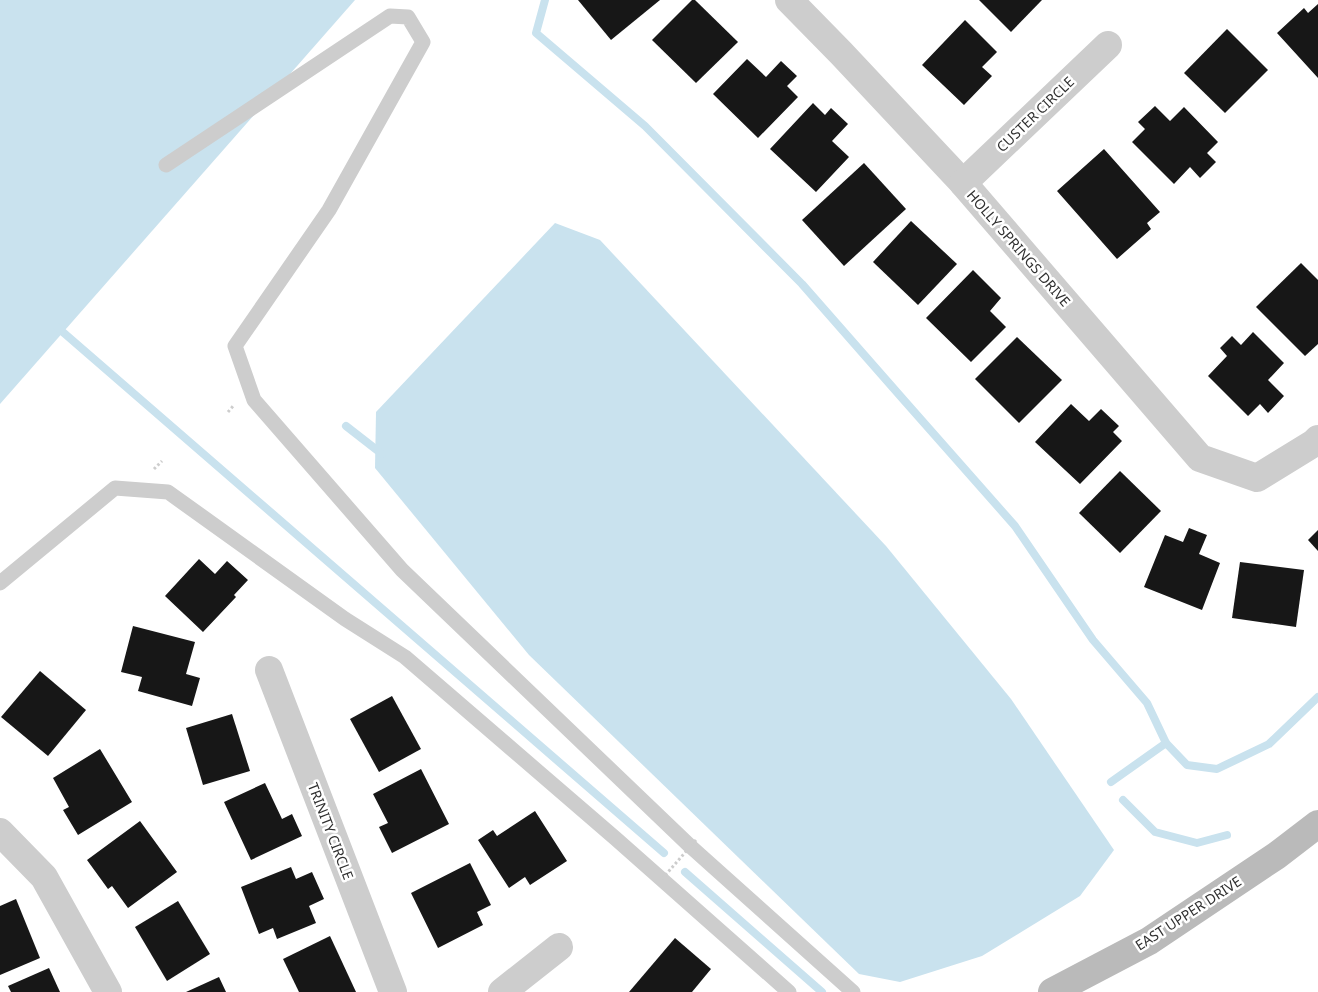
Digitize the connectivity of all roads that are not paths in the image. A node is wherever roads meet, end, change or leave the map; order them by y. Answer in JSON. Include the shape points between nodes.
{"nodes":[{"id":1,"x":789,"y":0,"type":"edge"},
{"id":2,"x":1108,"y":45,"type":"dead end"},
{"id":3,"x":166,"y":165,"type":"dead end"},
{"id":4,"x":963,"y":183,"type":"junction"},
{"id":5,"x":1318,"y":438,"type":"edge"},
{"id":6,"x":0,"y":583,"type":"edge"},
{"id":7,"x":269,"y":670,"type":"dead end"},
{"id":8,"x":1318,"y":824,"type":"edge"},
{"id":9,"x":0,"y":832,"type":"edge"},
{"id":10,"x":559,"y":947,"type":"dead end"},
{"id":11,"x":108,"y":992,"type":"edge"},
{"id":12,"x":393,"y":992,"type":"edge"},
{"id":13,"x":502,"y":992,"type":"edge"},
{"id":14,"x":789,"y":992,"type":"edge"},
{"id":15,"x":852,"y":992,"type":"edge"},
{"id":16,"x":1052,"y":992,"type":"edge"}],
"edges":[{"from":1,"to":4,"type":"street","name":"HOLLY SPRINGS DRIVE"},
{"from":2,"to":4,"type":"street","name":"CUSTER CIRCLE"},
{"from":3,"to":15,"type":"lane","via":[[390,16],[408,16],[423,42],[329,210],[235,346],[254,400],[402,570]]},
{"from":4,"to":5,"type":"street","name":"HOLLY SPRINGS DRIVE","via":[[1200,458],[1257,478]]},
{"from":6,"to":14,"type":"lane","via":[[115,488],[168,492],[345,619],[405,657]]},
{"from":7,"to":12,"type":"street","name":"TRINITY CIRCLE"},
{"from":8,"to":16,"type":"main road","name":"EAST UPPER DRIVE","via":[[1149,941]]},
{"from":9,"to":11,"type":"street","via":[[44,877]]},
{"from":10,"to":13,"type":"street"}]}
